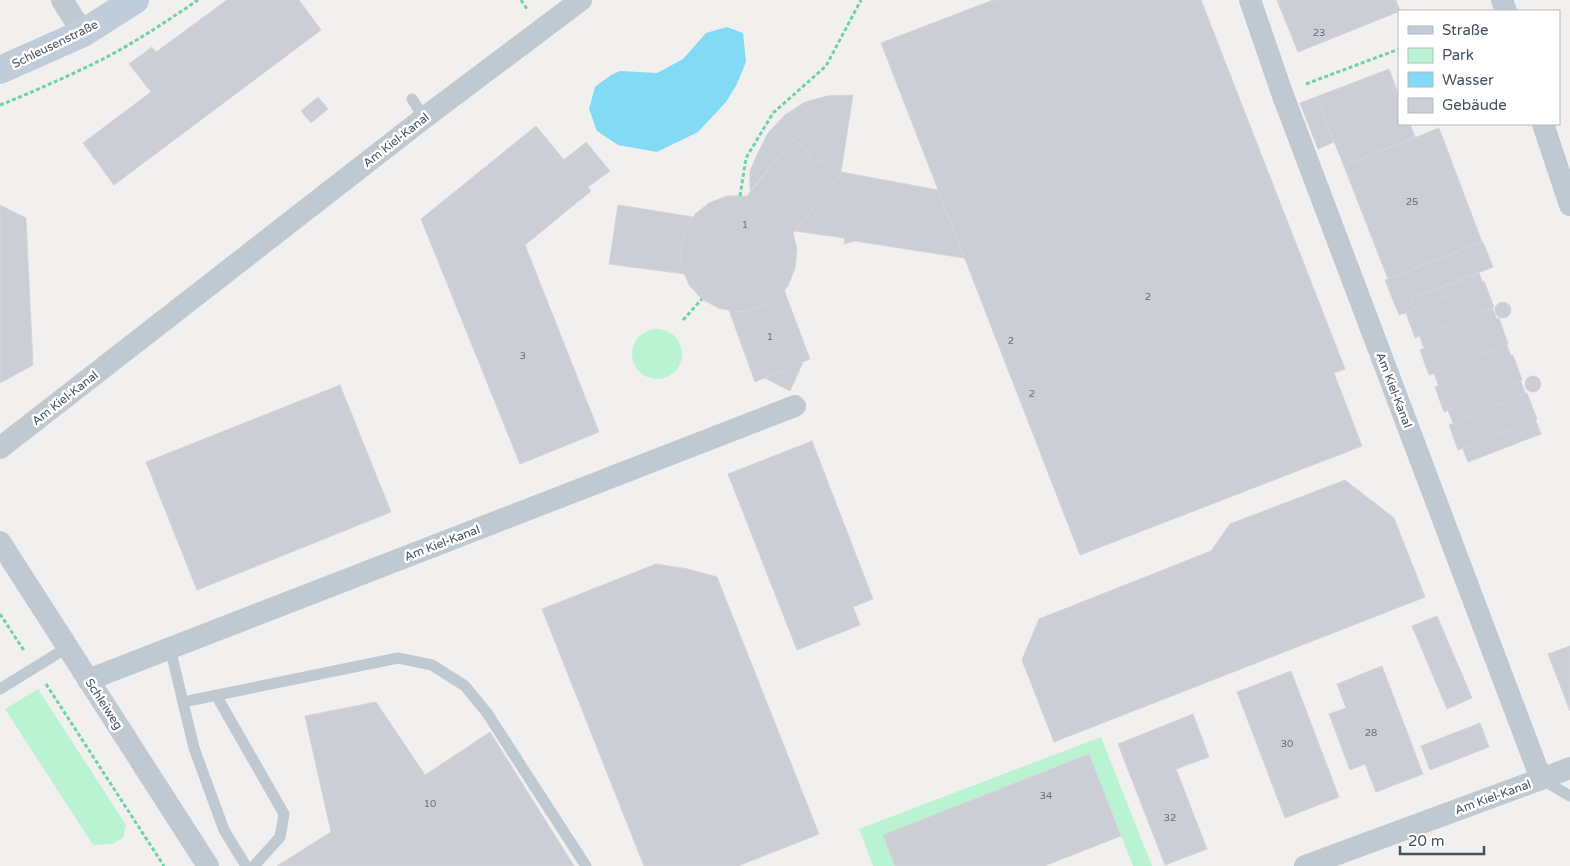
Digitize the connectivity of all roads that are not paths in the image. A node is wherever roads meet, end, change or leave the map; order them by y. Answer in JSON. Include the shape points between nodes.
{"nodes":[{"id":1,"x":62,"y":0,"type":"edge"},
{"id":2,"x":135,"y":0,"type":"edge"},
{"id":3,"x":581,"y":0,"type":"edge"},
{"id":4,"x":1250,"y":0,"type":"edge"},
{"id":5,"x":83,"y":33,"type":"junction"},
{"id":6,"x":0,"y":70,"type":"edge"},
{"id":7,"x":412,"y":99,"type":"dead end"},
{"id":8,"x":424,"y":118,"type":"junction"},
{"id":9,"x":1543,"y":125,"type":"edge"},
{"id":10,"x":1570,"y":205,"type":"edge"},
{"id":11,"x":795,"y":406,"type":"dead end"},
{"id":12,"x":0,"y":448,"type":"edge"},
{"id":13,"x":0,"y":542,"type":"edge"},
{"id":14,"x":68,"y":648,"type":"junction"},
{"id":15,"x":170,"y":648,"type":"junction"},
{"id":16,"x":88,"y":680,"type":"junction"},
{"id":17,"x":0,"y":689,"type":"edge"},
{"id":18,"x":216,"y":696,"type":"junction"},
{"id":19,"x":183,"y":702,"type":"junction"},
{"id":20,"x":1570,"y":768,"type":"edge"},
{"id":21,"x":1541,"y":779,"type":"junction"},
{"id":22,"x":1570,"y":796,"type":"edge"},
{"id":23,"x":208,"y":866,"type":"edge"},
{"id":24,"x":246,"y":866,"type":"edge"},
{"id":25,"x":254,"y":866,"type":"edge"},
{"id":26,"x":586,"y":866,"type":"edge"},
{"id":27,"x":1305,"y":866,"type":"edge"}],
"edges":[{"from":1,"to":5,"type":"street"},
{"from":2,"to":5,"type":"street","name":"Schleusenstraße"},
{"from":3,"to":8,"type":"street","name":"Am Kiel-Kanal"},
{"from":4,"to":21,"type":"street","name":"Am Kiel-Kanal","via":[[1282,93]]},
{"from":5,"to":6,"type":"street","name":"Schleusenstraße"},
{"from":7,"to":8,"type":"lane"},
{"from":8,"to":12,"type":"street","name":"Am Kiel-Kanal"},
{"from":9,"to":10,"type":"street"},
{"from":11,"to":15,"type":"street","name":"Am Kiel-Kanal"},
{"from":13,"to":14,"type":"street","name":"Schleiweg"},
{"from":14,"to":16,"type":"street","name":"Schleiweg"},
{"from":14,"to":17,"type":"lane"},
{"from":15,"to":16,"type":"street","name":"Am Kiel-Kanal"},
{"from":15,"to":19,"type":"lane"},
{"from":16,"to":23,"type":"street","name":"Schleiweg"},
{"from":18,"to":19,"type":"lane"},
{"from":18,"to":25,"type":"lane","via":[[284,814],[280,838]]},
{"from":18,"to":26,"type":"lane","via":[[398,658],[432,665],[465,686],[487,713]]},
{"from":19,"to":24,"type":"lane","via":[[194,748],[224,830]]},
{"from":20,"to":21,"type":"street","name":"Am Kiel-Kanal"},
{"from":21,"to":22,"type":"lane"},
{"from":21,"to":27,"type":"street","name":"Am Kiel-Kanal"}]}
